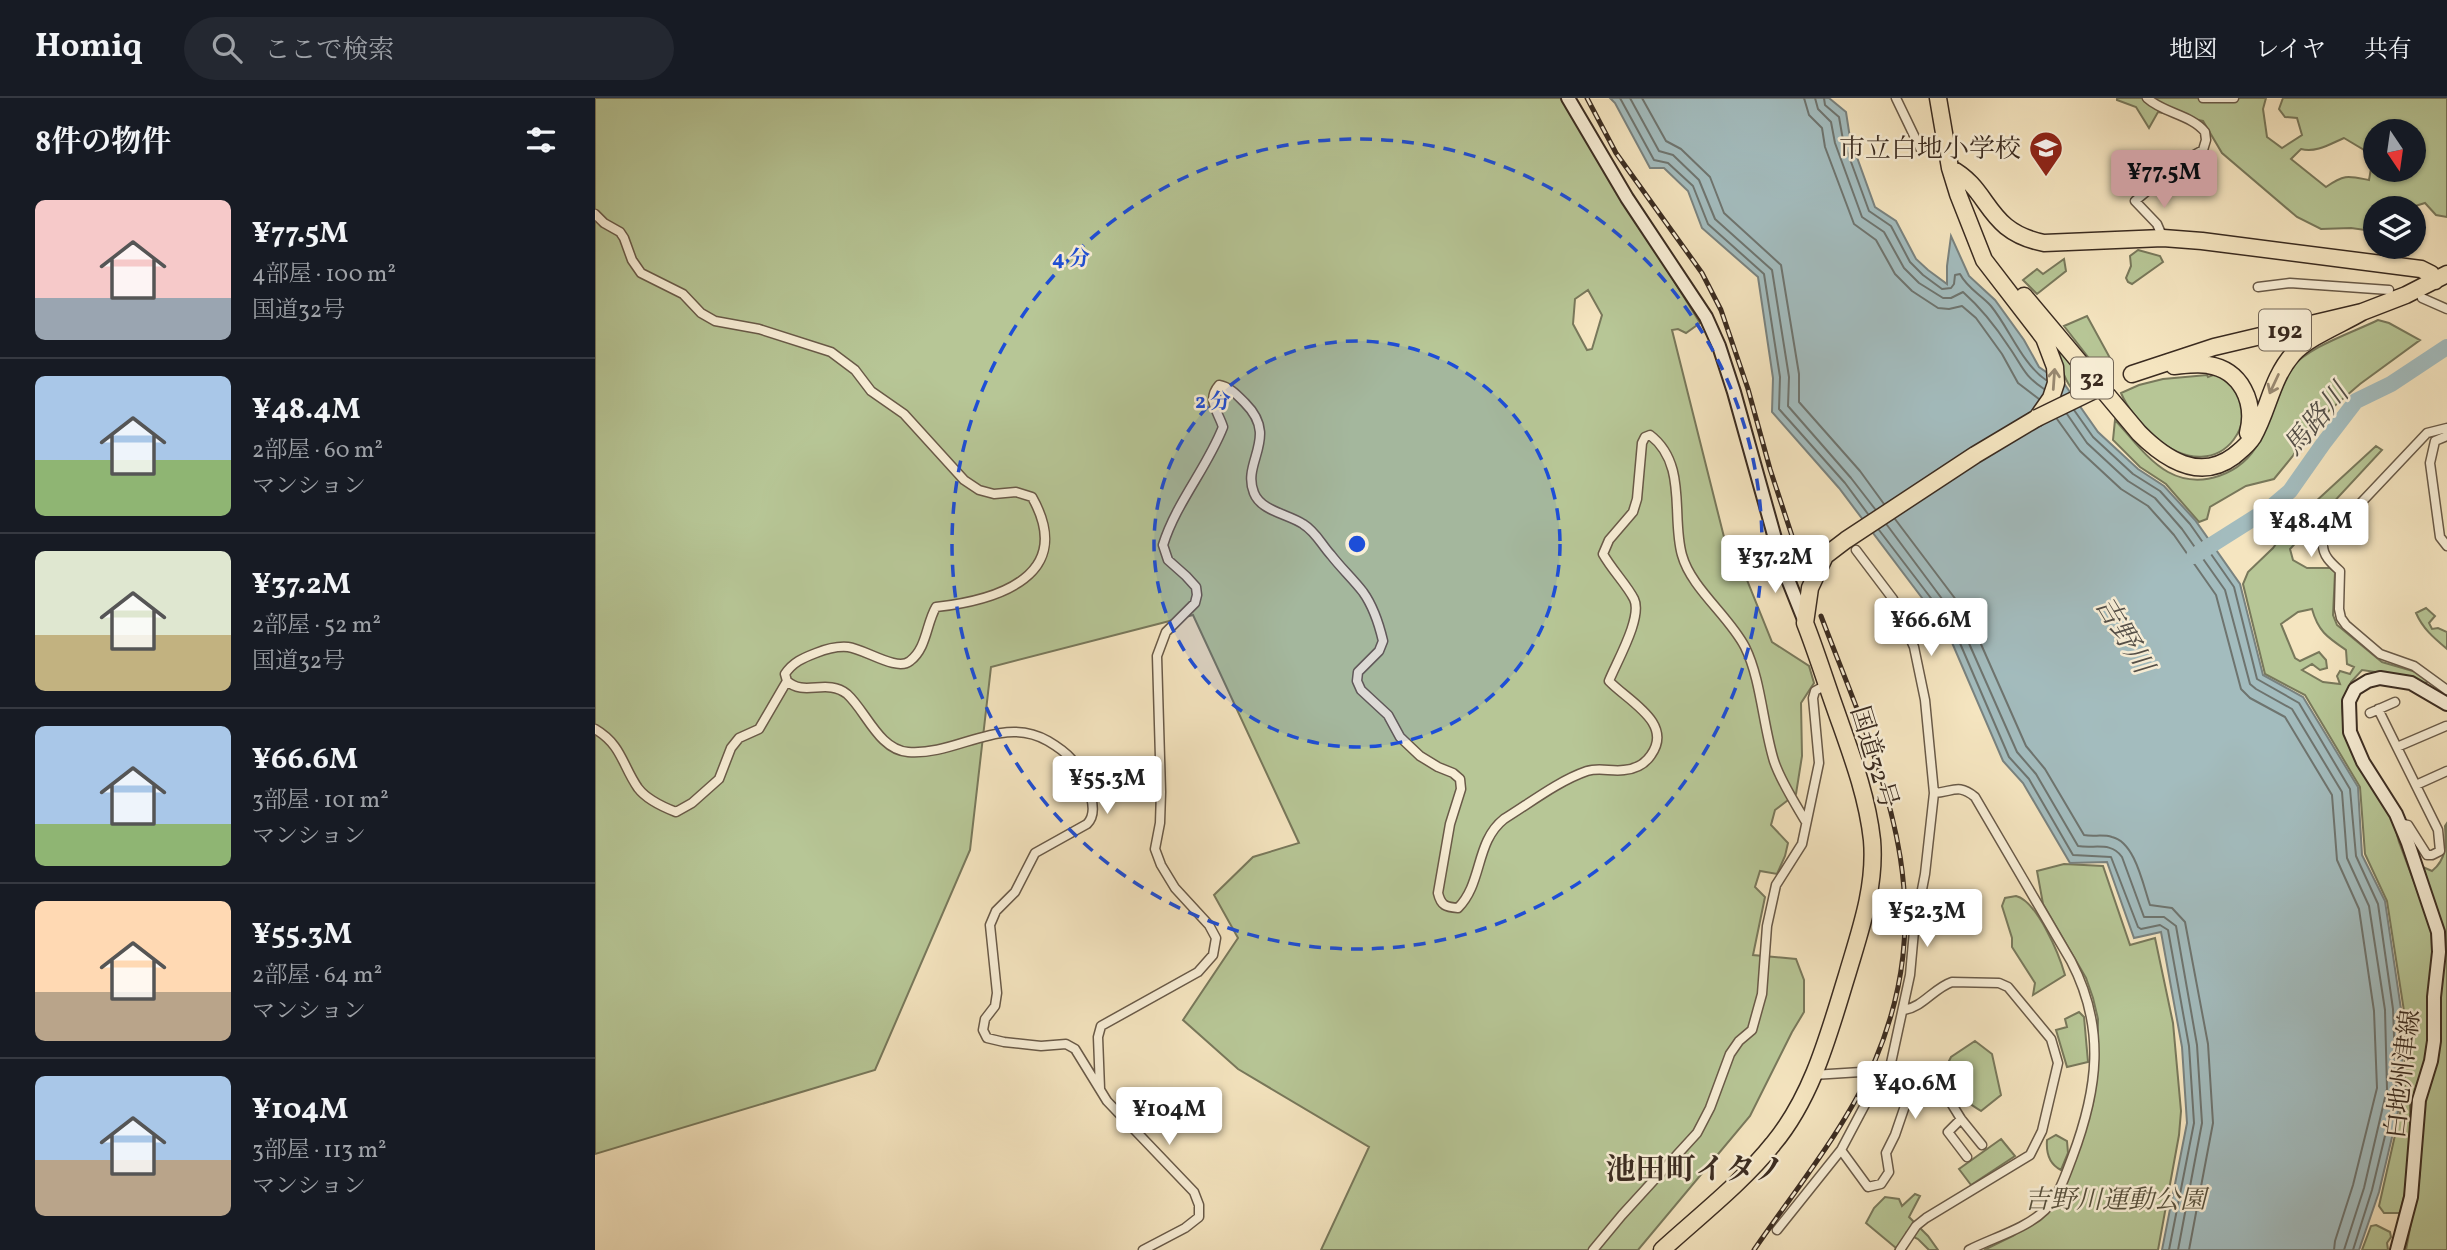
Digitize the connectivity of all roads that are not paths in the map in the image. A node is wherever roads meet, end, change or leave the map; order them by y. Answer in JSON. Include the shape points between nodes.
{"nodes":[{"id":1,"x":1568,"y":98,"type":"edge"},
{"id":2,"x":1896,"y":98,"type":"edge"},
{"id":3,"x":1938,"y":98,"type":"edge"},
{"id":4,"x":2147,"y":98,"type":"edge"},
{"id":5,"x":2203,"y":98,"type":"edge"},
{"id":6,"x":2234,"y":98,"type":"edge"},
{"id":7,"x":1921,"y":150,"type":"dead end"},
{"id":8,"x":1950,"y":168,"type":"junction"},
{"id":9,"x":595,"y":214,"type":"edge"},
{"id":10,"x":1973,"y":230,"type":"junction"},
{"id":11,"x":2163,"y":238,"type":"junction"},
{"id":12,"x":2441,"y":277,"type":"edge"},
{"id":13,"x":2258,"y":286,"type":"dead end"},
{"id":14,"x":2389,"y":290,"type":"dead end"},
{"id":15,"x":2422,"y":298,"type":"dead end"},
{"id":16,"x":2447,"y":309,"type":"edge"},
{"id":17,"x":2362,"y":312,"type":"junction"},
{"id":18,"x":2272,"y":333,"type":"junction"},
{"id":19,"x":2288,"y":361,"type":"junction"},
{"id":20,"x":2132,"y":374,"type":"junction"},
{"id":21,"x":2037,"y":418,"type":"junction"},
{"id":22,"x":2447,"y":426,"type":"edge"},
{"id":23,"x":2447,"y":436,"type":"edge"},
{"id":24,"x":2240,"y":450,"type":"junction"},
{"id":25,"x":2447,"y":546,"type":"edge"},
{"id":26,"x":1856,"y":550,"type":"dead end"},
{"id":27,"x":1781,"y":555,"type":"junction"},
{"id":28,"x":1825,"y":556,"type":"junction"},
{"id":29,"x":1805,"y":623,"type":"junction"},
{"id":30,"x":787,"y":681,"type":"junction"},
{"id":31,"x":1826,"y":685,"type":"junction"},
{"id":32,"x":2447,"y":690,"type":"edge"},
{"id":33,"x":2395,"y":702,"type":"dead end"},
{"id":34,"x":2447,"y":704,"type":"edge"},
{"id":35,"x":2446,"y":726,"type":"edge"},
{"id":36,"x":595,"y":729,"type":"edge"},
{"id":37,"x":2397,"y":747,"type":"junction"},
{"id":38,"x":2447,"y":771,"type":"edge"},
{"id":39,"x":2416,"y":785,"type":"junction"},
{"id":40,"x":1934,"y":793,"type":"junction"},
{"id":41,"x":1806,"y":822,"type":"junction"},
{"id":42,"x":2399,"y":823,"type":"junction"},
{"id":43,"x":1904,"y":1010,"type":"junction"},
{"id":44,"x":1882,"y":1074,"type":"junction"},
{"id":45,"x":1813,"y":1075,"type":"junction"},
{"id":46,"x":1100,"y":1088,"type":"junction"},
{"id":47,"x":1908,"y":1097,"type":"junction"},
{"id":48,"x":1961,"y":1119,"type":"junction"},
{"id":49,"x":1982,"y":1145,"type":"dead end"},
{"id":50,"x":1841,"y":1150,"type":"junction"},
{"id":51,"x":1967,"y":1157,"type":"dead end"},
{"id":52,"x":1777,"y":1230,"type":"dead end"},
{"id":53,"x":1143,"y":1250,"type":"edge"},
{"id":54,"x":1593,"y":1250,"type":"edge"},
{"id":55,"x":1662,"y":1250,"type":"edge"},
{"id":56,"x":1900,"y":1250,"type":"edge"},
{"id":57,"x":1969,"y":1250,"type":"edge"},
{"id":58,"x":2397,"y":1250,"type":"edge"}],
"edges":[{"from":1,"to":27,"type":"main road","via":[[1706,317]]},
{"from":2,"to":7,"type":"street"},
{"from":3,"to":8,"type":"highway","name":"国道32号","number":"32"},
{"from":4,"to":11,"type":"street","via":[[2206,132],[2203,150],[2135,201],[2157,224]]},
{"from":5,"to":6,"type":"street"},
{"from":8,"to":10,"type":"highway","name":"国道32号","number":"32"},
{"from":8,"to":11,"type":"highway","via":[[1970,183],[1996,218],[2027,240]]},
{"from":9,"to":30,"type":"street","via":[[620,232],[641,273],[683,294],[701,313],[831,352],[855,370],[871,391],[904,414],[964,480],[994,494],[1024,493],[1039,509],[1046,547],[1032,570],[1011,589],[991,597],[936,607],[912,660],[894,663],[860,649],[828,649],[791,665],[785,674]]},
{"from":21,"to":10,"type":"highway","name":"国道32号","number":"32","one_way":true,"via":[[2051,398],[2055,367],[2044,338],[1985,260]]},
{"from":10,"to":24,"type":"highway","name":"国道32号","number":"32","via":[[2154,448],[2177,463],[2199,468],[2222,462]]},
{"from":11,"to":12,"type":"highway","via":[[2413,268]]},
{"from":12,"to":17,"type":"highway","number":"192"},
{"from":13,"to":14,"type":"street","via":[[2290,283]]},
{"from":15,"to":16,"type":"street"},
{"from":17,"to":18,"type":"highway","number":"192"},
{"from":17,"to":19,"type":"highway","via":[[2305,344]]},
{"from":18,"to":19,"type":"highway"},
{"from":18,"to":20,"type":"highway","number":"192"},
{"from":19,"to":24,"type":"highway","one_way":true,"via":[[2274,382],[2253,437]]},
{"from":20,"to":21,"type":"highway","name":"国道32号","number":"32","bridge":true},
{"from":20,"to":24,"type":"highway","name":"国道32号","number":"32","via":[[2205,364],[2228,372],[2244,389],[2251,413]]},
{"from":21,"to":28,"type":"highway","name":"国道32号","number":"32"},
{"from":22,"to":32,"type":"street","via":[[2427,433],[2323,542],[2328,559],[2340,571],[2339,609],[2346,625],[2380,654],[2414,666]]},
{"from":23,"to":25,"type":"street","via":[[2435,441],[2430,464],[2441,537]]},
{"from":26,"to":40,"type":"street","via":[[1893,599],[1914,647],[1925,700]]},
{"from":27,"to":28,"type":"main road","via":[[1796,562]]},
{"from":27,"to":29,"type":"main road"},
{"from":28,"to":29,"type":"highway","name":"国道32号","number":"32","via":[[1806,604]]},
{"from":29,"to":31,"type":"highway","name":"国道32号","number":"32"},
{"from":30,"to":36,"type":"street","via":[[759,729],[739,738],[731,748],[719,779],[676,812],[638,788],[621,754]]},
{"from":30,"to":46,"type":"street","via":[[800,688],[835,686],[896,749],[940,750],[1021,730],[1066,752],[1077,765],[1089,789],[1092,818],[1035,853],[1015,892],[996,911],[990,925],[997,993],[983,1030],[987,1038],[1005,1042],[1066,1044],[1075,1049]]},
{"from":31,"to":41,"type":"street","via":[[1815,691],[1813,698],[1819,763]]},
{"from":31,"to":45,"type":"highway","name":"国道32号","number":"32","via":[[1866,799],[1871,883],[1864,919]]},
{"from":33,"to":37,"type":"street","via":[[2374,711]]},
{"from":34,"to":42,"type":"main road","name":"白地州津線","via":[[2411,684],[2380,678],[2355,689],[2349,701],[2350,732]]},
{"from":35,"to":37,"type":"street"},
{"from":37,"to":39,"type":"street"},
{"from":38,"to":39,"type":"street"},
{"from":39,"to":42,"type":"street","via":[[2438,830],[2437,854],[2427,855],[2408,825]]},
{"from":40,"to":43,"type":"street"},
{"from":40,"to":57,"type":"street","via":[[1966,790],[1975,797],[2071,961],[2094,1022],[2089,1107],[2056,1196],[2029,1221]]},
{"from":41,"to":46,"type":"street","via":[[1774,761],[1746,649],[1683,558],[1672,470],[1650,435],[1641,443],[1633,512],[1603,554],[1633,596],[1637,611],[1609,681],[1652,719],[1657,746],[1642,765],[1577,775],[1493,827],[1470,891],[1458,908],[1446,906],[1438,893],[1460,779],[1420,756],[1361,690],[1358,672],[1383,641],[1369,603],[1319,537],[1254,494],[1251,480],[1260,446],[1257,415],[1226,386],[1219,385],[1211,400],[1223,427],[1163,545],[1168,560],[1196,587],[1197,595],[1195,603],[1166,632],[1157,656],[1161,813],[1155,849],[1175,888],[1216,938],[1213,955],[1198,972],[1101,1026]]},
{"from":41,"to":54,"type":"street","via":[[1802,844],[1776,885],[1767,926],[1762,994],[1752,1030],[1730,1054],[1697,1133]]},
{"from":42,"to":58,"type":"main road","name":"白地州津線","via":[[2438,932],[2439,952],[2434,1041],[2419,1100],[2411,1197]]},
{"from":43,"to":44,"type":"street","via":[[1891,1063]]},
{"from":43,"to":56,"type":"street","via":[[1915,1008],[1952,982],[2000,983],[2052,1039],[2058,1063],[2042,1131],[2030,1154],[1926,1218]]},
{"from":44,"to":45,"type":"street","bridge":true},
{"from":44,"to":47,"type":"street"},
{"from":44,"to":50,"type":"street"},
{"from":45,"to":55,"type":"highway","name":"国道32号","number":"32","via":[[1773,1144]]},
{"from":46,"to":53,"type":"street","via":[[1107,1101],[1194,1192],[1199,1205],[1199,1217]]},
{"from":47,"to":48,"type":"street","via":[[1916,1104],[1940,1091],[1945,1093]]},
{"from":47,"to":50,"type":"street","via":[[1886,1153],[1889,1172],[1881,1184],[1868,1187]]},
{"from":48,"to":49,"type":"street"},
{"from":48,"to":51,"type":"street","via":[[1948,1132]]},
{"from":50,"to":52,"type":"street"}]}
